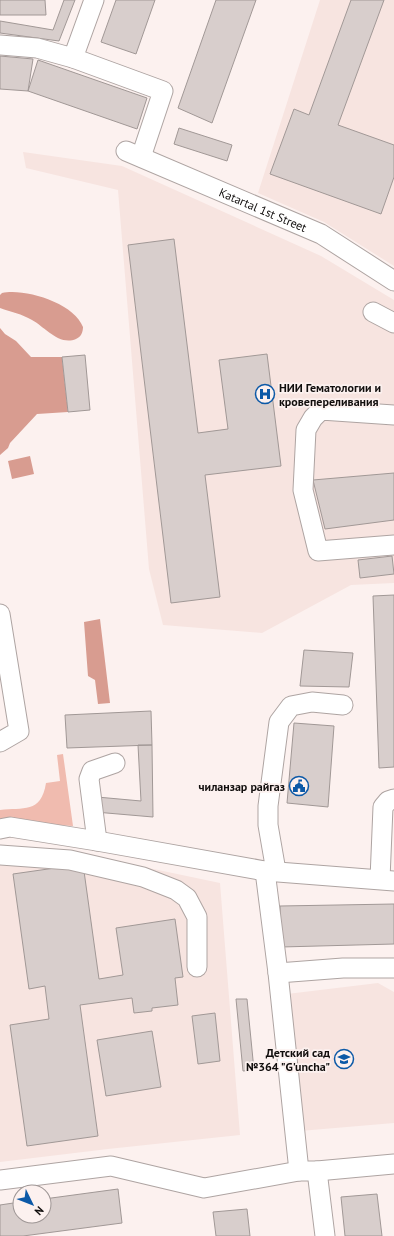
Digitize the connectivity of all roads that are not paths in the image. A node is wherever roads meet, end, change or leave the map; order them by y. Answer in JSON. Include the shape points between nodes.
{"nodes":[{"id":1,"x":94,"y":0,"type":"edge"},
{"id":2,"x":0,"y":45,"type":"edge"},
{"id":3,"x":73,"y":58,"type":"junction"},
{"id":4,"x":394,"y":281,"type":"edge"},
{"id":5,"x":373,"y":312,"type":"dead end"},
{"id":6,"x":394,"y":323,"type":"edge"},
{"id":7,"x":394,"y":416,"type":"edge"},
{"id":8,"x":394,"y":546,"type":"edge"},
{"id":9,"x":0,"y":614,"type":"edge"},
{"id":10,"x":343,"y":705,"type":"dead end"},
{"id":11,"x":0,"y":742,"type":"edge"},
{"id":12,"x":116,"y":763,"type":"dead end"},
{"id":13,"x":394,"y":799,"type":"edge"},
{"id":14,"x":0,"y":829,"type":"edge"},
{"id":15,"x":97,"y":841,"type":"junction"},
{"id":16,"x":0,"y":854,"type":"edge"},
{"id":17,"x":270,"y":871,"type":"junction"},
{"id":18,"x":387,"y":880,"type":"edge"},
{"id":19,"x":197,"y":967,"type":"dead end"},
{"id":20,"x":394,"y":968,"type":"edge"},
{"id":21,"x":278,"y":973,"type":"junction"},
{"id":22,"x":394,"y":1164,"type":"edge"},
{"id":23,"x":308,"y":1171,"type":"junction"},
{"id":24,"x":0,"y":1180,"type":"edge"},
{"id":25,"x":325,"y":1236,"type":"edge"}],
"edges":[{"from":1,"to":3,"type":"street"},
{"from":2,"to":3,"type":"street","via":[[37,48]]},
{"from":3,"to":4,"type":"street","name":"Katartal 1st Street","via":[[163,91],[134,154],[321,234]]},
{"from":5,"to":6,"type":"street"},
{"from":7,"to":8,"type":"street","via":[[320,410],[306,430],[303,490],[318,551]]},
{"from":9,"to":11,"type":"street","via":[[19,731]]},
{"from":10,"to":17,"type":"street","via":[[312,702],[291,706],[278,722],[268,806]]},
{"from":12,"to":15,"type":"street","via":[[92,771],[89,779]]},
{"from":13,"to":18,"type":"street","via":[[383,807]]},
{"from":14,"to":15,"type":"street","via":[[10,827]]},
{"from":15,"to":17,"type":"street"},
{"from":16,"to":19,"type":"street","via":[[70,860],[144,877],[176,890],[187,898],[197,917]]},
{"from":17,"to":18,"type":"street"},
{"from":17,"to":21,"type":"street"},
{"from":20,"to":21,"type":"street","via":[[343,968]]},
{"from":21,"to":23,"type":"street"},
{"from":22,"to":23,"type":"street"},
{"from":23,"to":24,"type":"street","via":[[204,1188],[110,1166]]},
{"from":23,"to":25,"type":"street"}]}
